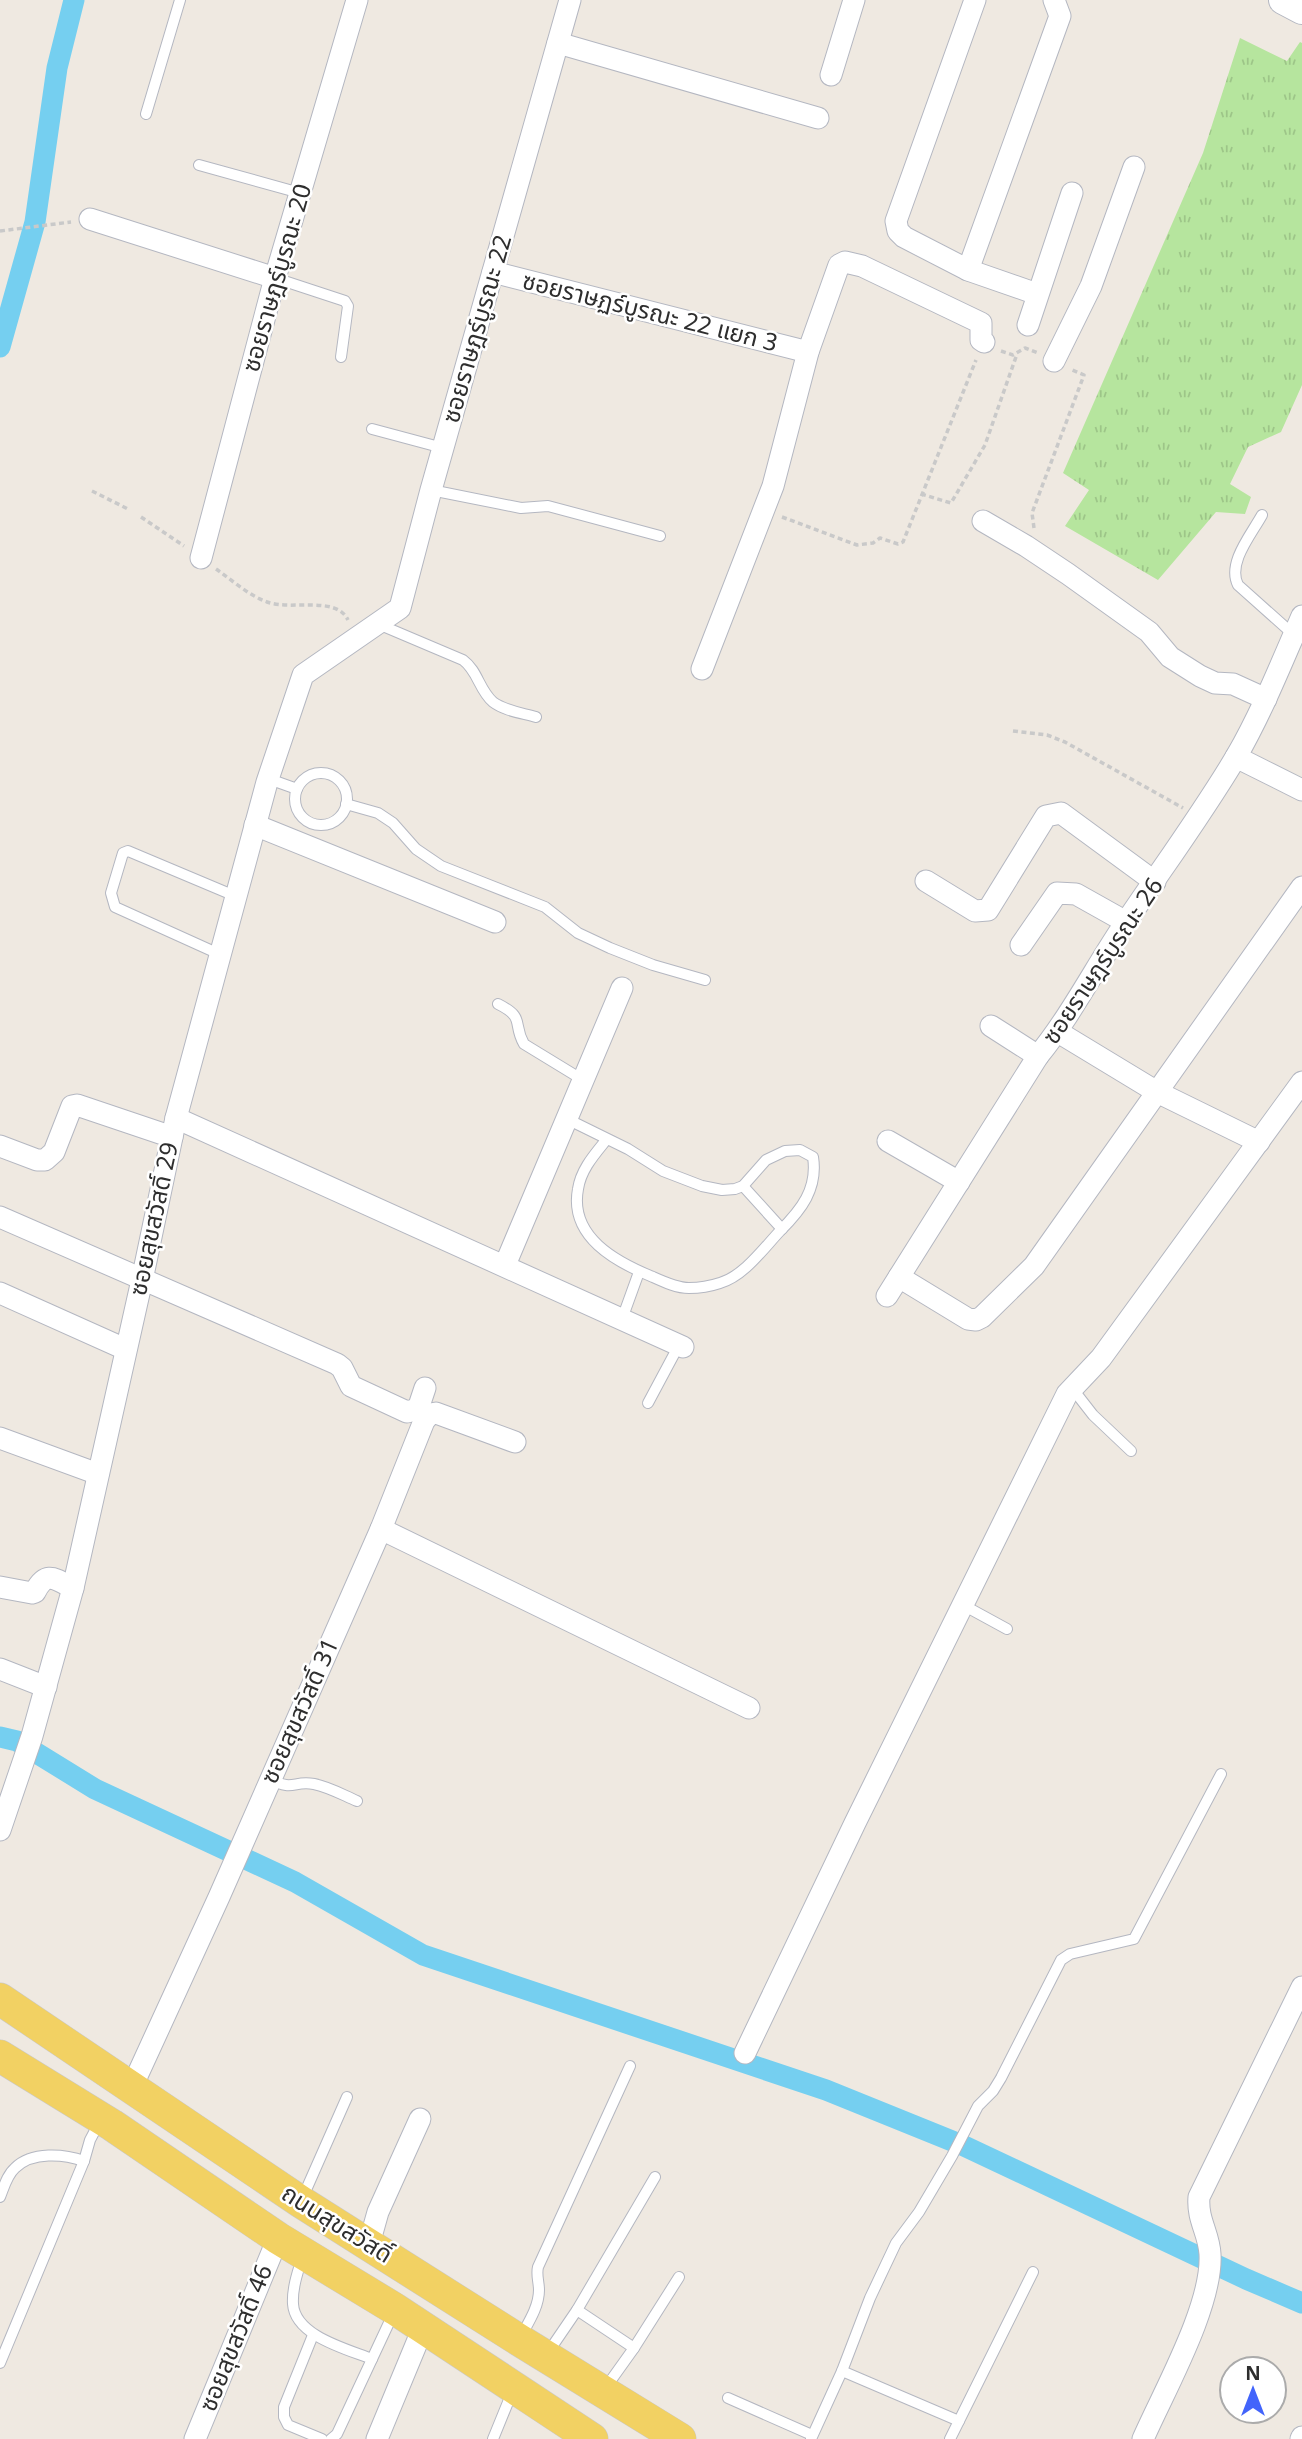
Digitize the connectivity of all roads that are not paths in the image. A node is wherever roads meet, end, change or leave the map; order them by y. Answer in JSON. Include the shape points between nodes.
{"nodes":[{"id":1,"x":180,"y":0,"type":"edge"},
{"id":2,"x":357,"y":0,"type":"edge"},
{"id":3,"x":570,"y":0,"type":"edge"},
{"id":4,"x":854,"y":0,"type":"edge"},
{"id":5,"x":975,"y":0,"type":"edge"},
{"id":6,"x":1054,"y":0,"type":"edge"},
{"id":7,"x":1283,"y":0,"type":"edge"},
{"id":8,"x":1302,"y":10,"type":"edge"},
{"id":9,"x":558,"y":43,"type":"junction"},
{"id":10,"x":831,"y":75,"type":"dead end"},
{"id":11,"x":146,"y":114,"type":"dead end"},
{"id":12,"x":818,"y":118,"type":"dead end"},
{"id":13,"x":199,"y":165,"type":"dead end"},
{"id":14,"x":1134,"y":167,"type":"dead end"},
{"id":15,"x":300,"y":193,"type":"junction"},
{"id":16,"x":1072,"y":193,"type":"dead end"},
{"id":17,"x":85,"y":220,"type":"road end"},
{"id":18,"x":968,"y":270,"type":"junction"},
{"id":19,"x":493,"y":272,"type":"junction"},
{"id":20,"x":275,"y":278,"type":"junction"},
{"id":21,"x":1037,"y":294,"type":"junction"},
{"id":22,"x":1028,"y":325,"type":"dead end"},
{"id":23,"x":984,"y":342,"type":"road end"},
{"id":24,"x":808,"y":352,"type":"junction"},
{"id":25,"x":341,"y":357,"type":"dead end"},
{"id":26,"x":1054,"y":361,"type":"road end"},
{"id":27,"x":372,"y":429,"type":"dead end"},
{"id":28,"x":443,"y":448,"type":"junction"},
{"id":29,"x":431,"y":490,"type":"junction"},
{"id":30,"x":1262,"y":515,"type":"dead end"},
{"id":31,"x":983,"y":521,"type":"dead end"},
{"id":32,"x":660,"y":536,"type":"dead end"},
{"id":33,"x":201,"y":558,"type":"road end"},
{"id":34,"x":378,"y":624,"type":"junction"},
{"id":35,"x":1298,"y":626,"type":"edge"},
{"id":36,"x":357,"y":638,"type":"joint"},
{"id":37,"x":702,"y":669,"type":"dead end"},
{"id":38,"x":1265,"y":699,"type":"junction"},
{"id":39,"x":536,"y":717,"type":"dead end"},
{"id":40,"x":1236,"y":757,"type":"junction"},
{"id":41,"x":269,"y":779,"type":"junction"},
{"id":42,"x":297,"y":789,"type":"junction"},
{"id":43,"x":1302,"y":790,"type":"edge"},
{"id":44,"x":346,"y":804,"type":"junction"},
{"id":45,"x":255,"y":825,"type":"junction"},
{"id":46,"x":926,"y":881,"type":"dead end"},
{"id":47,"x":1155,"y":882,"type":"junction"},
{"id":48,"x":1302,"y":887,"type":"edge"},
{"id":49,"x":235,"y":896,"type":"junction"},
{"id":50,"x":495,"y":922,"type":"dead end"},
{"id":51,"x":1126,"y":922,"type":"junction"},
{"id":52,"x":1021,"y":945,"type":"dead end"},
{"id":53,"x":219,"y":954,"type":"junction"},
{"id":54,"x":705,"y":980,"type":"dead end"},
{"id":55,"x":622,"y":988,"type":"dead end"},
{"id":56,"x":498,"y":1004,"type":"dead end"},
{"id":57,"x":991,"y":1026,"type":"dead end"},
{"id":58,"x":1058,"y":1032,"type":"junction"},
{"id":59,"x":1038,"y":1056,"type":"junction"},
{"id":60,"x":583,"y":1080,"type":"junction"},
{"id":61,"x":1302,"y":1082,"type":"edge"},
{"id":62,"x":1157,"y":1092,"type":"junction"},
{"id":63,"x":567,"y":1119,"type":"junction"},
{"id":64,"x":174,"y":1128,"type":"junction"},
{"id":65,"x":607,"y":1139,"type":"junction"},
{"id":66,"x":888,"y":1141,"type":"dead end"},
{"id":67,"x":1259,"y":1142,"type":"junction"},
{"id":68,"x":0,"y":1146,"type":"edge"},
{"id":69,"x":959,"y":1182,"type":"junction"},
{"id":70,"x":743,"y":1186,"type":"junction"},
{"id":71,"x":0,"y":1217,"type":"edge"},
{"id":72,"x":782,"y":1229,"type":"junction"},
{"id":73,"x":505,"y":1265,"type":"junction"},
{"id":74,"x":639,"y":1272,"type":"junction"},
{"id":75,"x":899,"y":1277,"type":"junction"},
{"id":76,"x":142,"y":1280,"type":"junction"},
{"id":77,"x":0,"y":1293,"type":"edge"},
{"id":78,"x":887,"y":1296,"type":"dead end"},
{"id":79,"x":622,"y":1319,"type":"junction"},
{"id":80,"x":681,"y":1346,"type":"joint"},
{"id":81,"x":125,"y":1349,"type":"junction"},
{"id":82,"x":425,"y":1388,"type":"dead end"},
{"id":83,"x":1072,"y":1388,"type":"junction"},
{"id":84,"x":648,"y":1403,"type":"dead end"},
{"id":85,"x":0,"y":1438,"type":"edge"},
{"id":86,"x":515,"y":1442,"type":"dead end"},
{"id":87,"x":1131,"y":1451,"type":"dead end"},
{"id":88,"x":99,"y":1474,"type":"junction"},
{"id":89,"x":381,"y":1529,"type":"junction"},
{"id":90,"x":0,"y":1587,"type":"edge"},
{"id":91,"x":73,"y":1588,"type":"junction"},
{"id":92,"x":963,"y":1605,"type":"junction"},
{"id":93,"x":1007,"y":1629,"type":"dead end"},
{"id":94,"x":0,"y":1669,"type":"edge"},
{"id":95,"x":47,"y":1687,"type":"junction"},
{"id":96,"x":749,"y":1708,"type":"dead end"},
{"id":97,"x":1221,"y":1774,"type":"dead end"},
{"id":98,"x":270,"y":1779,"type":"junction"},
{"id":99,"x":357,"y":1801,"type":"dead end"},
{"id":100,"x":0,"y":1830,"type":"edge"},
{"id":101,"x":1302,"y":1987,"type":"edge"},
{"id":102,"x":0,"y":1999,"type":"edge"},
{"id":103,"x":745,"y":2053,"type":"dead end"},
{"id":104,"x":0,"y":2056,"type":"edge"},
{"id":105,"x":630,"y":2066,"type":"dead end"},
{"id":106,"x":131,"y":2088,"type":"junction"},
{"id":107,"x":347,"y":2097,"type":"dead end"},
{"id":108,"x":101,"y":2119,"type":"junction"},
{"id":109,"x":420,"y":2119,"type":"dead end"},
{"id":110,"x":84,"y":2161,"type":"junction"},
{"id":111,"x":654,"y":2177,"type":"dead end"},
{"id":112,"x":0,"y":2197,"type":"edge"},
{"id":113,"x":301,"y":2202,"type":"junction"},
{"id":114,"x":369,"y":2244,"type":"junction"},
{"id":115,"x":290,"y":2245,"type":"junction"},
{"id":116,"x":1033,"y":2272,"type":"dead end"},
{"id":117,"x":679,"y":2277,"type":"dead end"},
{"id":118,"x":395,"y":2309,"type":"junction"},
{"id":119,"x":577,"y":2310,"type":"junction"},
{"id":120,"x":423,"y":2328,"type":"junction"},
{"id":121,"x":313,"y":2335,"type":"junction"},
{"id":122,"x":519,"y":2340,"type":"junction"},
{"id":123,"x":634,"y":2348,"type":"junction"},
{"id":124,"x":545,"y":2357,"type":"junction"},
{"id":125,"x":372,"y":2359,"type":"junction"},
{"id":126,"x":0,"y":2363,"type":"edge"},
{"id":127,"x":842,"y":2371,"type":"junction"},
{"id":128,"x":514,"y":2387,"type":"junction"},
{"id":129,"x":603,"y":2392,"type":"junction"},
{"id":130,"x":728,"y":2398,"type":"dead end"},
{"id":131,"x":959,"y":2421,"type":"junction"},
{"id":132,"x":674,"y":2437,"type":"edge"},
{"id":133,"x":812,"y":2437,"type":"edge"},
{"id":134,"x":195,"y":2439,"type":"edge"},
{"id":135,"x":322,"y":2439,"type":"edge"},
{"id":136,"x":331,"y":2439,"type":"edge"},
{"id":137,"x":377,"y":2439,"type":"edge"},
{"id":138,"x":493,"y":2439,"type":"edge"},
{"id":139,"x":592,"y":2439,"type":"edge"},
{"id":140,"x":950,"y":2439,"type":"edge"},
{"id":141,"x":1143,"y":2439,"type":"edge"}],
"edges":[{"from":1,"to":11,"type":"lane"},
{"from":2,"to":15,"type":"street","name":"ซอยราษฎร์บูรณะ 20"},
{"from":3,"to":9,"type":"street","name":"ซอยราษฎร์บูรณะ 22"},
{"from":4,"to":10,"type":"street"},
{"from":5,"to":18,"type":"street","via":[[896,221],[904,237]]},
{"from":6,"to":18,"type":"street","via":[[1060,16]]},
{"from":7,"to":8,"type":"main road"},
{"from":9,"to":12,"type":"street"},
{"from":9,"to":19,"type":"street","name":"ซอยราษฎร์บูรณะ 22"},
{"from":13,"to":15,"type":"lane"},
{"from":14,"to":26,"type":"street","via":[[1091,286]]},
{"from":15,"to":20,"type":"street","name":"ซอยราษฎร์บูรณะ 20"},
{"from":16,"to":21,"type":"street"},
{"from":17,"to":20,"type":"street"},
{"from":18,"to":21,"type":"street"},
{"from":19,"to":24,"type":"street","name":"ซอยราษฏร์บูรณะ 22 แยก 3"},
{"from":19,"to":28,"type":"street","name":"ซอยราษฎร์บูรณะ 22"},
{"from":20,"to":25,"type":"lane","via":[[345,301]]},
{"from":20,"to":33,"type":"street","name":"ซอยราษฎร์บูรณะ 20"},
{"from":21,"to":22,"type":"street"},
{"from":23,"to":24,"type":"street","via":[[981,323],[845,262],[838,267]]},
{"from":24,"to":37,"type":"street","via":[[773,486]]},
{"from":27,"to":28,"type":"lane"},
{"from":28,"to":29,"type":"street","name":"ซอยราษฎร์บูรณะ 22"},
{"from":29,"to":32,"type":"lane","via":[[521,508],[548,506]]},
{"from":29,"to":34,"type":"street","name":"ซอยราษฎร์บูรณะ 22","via":[[400,608]]},
{"from":30,"to":35,"type":"lane","via":[[1235,566],[1234,577],[1238,585]]},
{"from":31,"to":38,"type":"street","via":[[1149,632],[1170,657],[1200,677],[1233,684]]},
{"from":34,"to":36,"type":"street","name":"ซอยราษฎร์บูรณะ 22"},
{"from":34,"to":39,"type":"lane","via":[[463,660],[492,701]]},
{"from":35,"to":38,"type":"street","name":"ซอยราษฎร์บูรณะ 26"},
{"from":36,"to":41,"type":"street","name":"ซอยสุขสวัสดิ์ 29","via":[[303,675]]},
{"from":38,"to":40,"type":"street","name":"ซอยราษฎร์บูรณะ 26"},
{"from":40,"to":43,"type":"street"},
{"from":40,"to":47,"type":"street","name":"ซอยราษฎร์บูรณะ 26"},
{"from":41,"to":42,"type":"lane"},
{"from":41,"to":45,"type":"street","name":"ซอยสุขสวัสดิ์ 29"},
{"from":42,"to":44,"type":"lane","via":[[307,778],[328,774],[344,788]]},
{"from":42,"to":44,"type":"lane","via":[[297,807],[310,823],[331,823],[340,818]]},
{"from":44,"to":54,"type":"lane","via":[[378,813],[441,866],[545,907],[578,933],[610,948]]},
{"from":45,"to":49,"type":"street","name":"ซอยสุขสวัสดิ์ 29"},
{"from":45,"to":50,"type":"street"},
{"from":46,"to":47,"type":"street","via":[[975,911],[988,910],[1046,816],[1061,813]]},
{"from":47,"to":51,"type":"street","name":"ซอยราษฎร์บูรณะ 26"},
{"from":48,"to":62,"type":"street"},
{"from":49,"to":53,"type":"street","name":"ซอยสุขสวัสดิ์ 29"},
{"from":49,"to":53,"type":"lane","via":[[128,851],[123,853],[110,893],[115,907]]},
{"from":51,"to":52,"type":"street","via":[[1076,894],[1057,893]]},
{"from":51,"to":58,"type":"street","name":"ซอยราษฎร์บูรณะ 26"},
{"from":53,"to":64,"type":"street","name":"ซอยสุขสวัสดิ์ 29"},
{"from":55,"to":60,"type":"street"},
{"from":56,"to":60,"type":"lane","via":[[518,1020],[524,1044]]},
{"from":57,"to":59,"type":"street"},
{"from":58,"to":59,"type":"street","name":"ซอยราษฎร์บูรณะ 26"},
{"from":58,"to":62,"type":"street"},
{"from":59,"to":69,"type":"street","name":"ซอยราษฎร์บูรณะ 26"},
{"from":60,"to":63,"type":"street"},
{"from":61,"to":67,"type":"street"},
{"from":62,"to":67,"type":"street"},
{"from":62,"to":75,"type":"street","via":[[1034,1266],[982,1317],[968,1319]]},
{"from":63,"to":65,"type":"lane"},
{"from":63,"to":73,"type":"street"},
{"from":64,"to":68,"type":"street","via":[[77,1105],[72,1106],[54,1152],[45,1160]]},
{"from":64,"to":73,"type":"street"},
{"from":64,"to":76,"type":"street","name":"ซอยสุขสวัสดิ์ 29"},
{"from":65,"to":70,"type":"lane","via":[[663,1171],[702,1186]]},
{"from":65,"to":74,"type":"lane","via":[[586,1165],[578,1188],[581,1225],[596,1245]]},
{"from":66,"to":69,"type":"street"},
{"from":67,"to":83,"type":"street","via":[[1101,1358]]},
{"from":69,"to":75,"type":"street","name":"ซอยราษฎร์บูรณะ 26"},
{"from":70,"to":72,"type":"lane"},
{"from":70,"to":72,"type":"lane","via":[[766,1160],[800,1150],[813,1157],[810,1192]]},
{"from":71,"to":76,"type":"street"},
{"from":72,"to":74,"type":"lane","via":[[739,1273],[721,1283],[687,1288]]},
{"from":73,"to":79,"type":"street"},
{"from":74,"to":79,"type":"lane"},
{"from":75,"to":78,"type":"street","name":"ซอยราษฎร์บูรณะ 26"},
{"from":76,"to":81,"type":"street","name":"ซอยสุขสวัสดิ์ 29"},
{"from":76,"to":82,"type":"street","via":[[337,1364],[351,1386],[407,1412],[418,1409]]},
{"from":77,"to":81,"type":"street"},
{"from":79,"to":80,"type":"street"},
{"from":80,"to":84,"type":"lane"},
{"from":81,"to":88,"type":"street","name":"ซอยสุขสวัสดิ์ 29"},
{"from":83,"to":87,"type":"lane"},
{"from":83,"to":92,"type":"street"},
{"from":85,"to":88,"type":"street"},
{"from":86,"to":89,"type":"street","name":"ซอยสุขสวัสดิ์ 31","via":[[430,1414]]},
{"from":88,"to":91,"type":"street","name":"ซอยสุขสวัสดิ์ 29"},
{"from":89,"to":96,"type":"street"},
{"from":89,"to":98,"type":"street","name":"ซอยสุขสวัสดิ์ 31"},
{"from":90,"to":91,"type":"street","via":[[32,1593],[47,1578]]},
{"from":91,"to":95,"type":"street","name":"ซอยสุขสวัสดิ์ 29"},
{"from":92,"to":93,"type":"lane"},
{"from":92,"to":103,"type":"street"},
{"from":94,"to":95,"type":"street"},
{"from":95,"to":100,"type":"street","name":"ซอยสุขสวัสดิ์ 29"},
{"from":97,"to":127,"type":"lane","via":[[1138,1934],[1130,1941],[1061,1960],[1001,2078],[978,2106],[919,2212],[896,2243]]},
{"from":98,"to":99,"type":"lane","via":[[287,1787],[317,1784]]},
{"from":98,"to":106,"type":"street","name":"ซอยสุขสวัสดิ์ 31"},
{"from":101,"to":141,"type":"street","via":[[1199,2197],[1199,2219],[1210,2255],[1207,2286]]},
{"from":102,"to":106,"type":"main road","name":"ถนนสุขสวัสดิ์"},
{"from":104,"to":108,"type":"main road","name":"ถนนสุขสวัสดิ์"},
{"from":105,"to":122,"type":"lane","via":[[538,2267],[537,2305]]},
{"from":106,"to":113,"type":"main road","name":"ถนนสุขสวัสดิ์"},
{"from":107,"to":113,"type":"lane"},
{"from":108,"to":110,"type":"lane"},
{"from":108,"to":115,"type":"main road","name":"ถนนสุขสวัสดิ์"},
{"from":109,"to":114,"type":"street","via":[[378,2212]]},
{"from":110,"to":112,"type":"lane","via":[[55,2154],[17,2165]]},
{"from":110,"to":126,"type":"lane"},
{"from":111,"to":119,"type":"lane"},
{"from":113,"to":114,"type":"main road","name":"ถนนสุขสวัสดิ์"},
{"from":114,"to":122,"type":"main road","name":"ถนนสุขสวัสดิ์"},
{"from":115,"to":118,"type":"main road","name":"ถนนสุขสวัสดิ์"},
{"from":115,"to":121,"type":"lane","via":[[293,2307]]},
{"from":115,"to":134,"type":"street","name":"ซอยสุขสวัสดิ์ 46"},
{"from":116,"to":131,"type":"lane"},
{"from":117,"to":123,"type":"lane"},
{"from":118,"to":120,"type":"main road","name":"ถนนสุขสวัสดิ์"},
{"from":118,"to":125,"type":"lane"},
{"from":119,"to":123,"type":"lane"},
{"from":119,"to":124,"type":"lane"},
{"from":120,"to":128,"type":"main road","name":"ถนนสุขสวัสดิ์"},
{"from":120,"to":137,"type":"street"},
{"from":121,"to":125,"type":"lane"},
{"from":121,"to":135,"type":"lane","via":[[284,2417],[288,2425]]},
{"from":122,"to":124,"type":"main road","name":"ถนนสุขสวัสดิ์"},
{"from":123,"to":129,"type":"lane"},
{"from":124,"to":129,"type":"main road","name":"ถนนสุขสวัสดิ์"},
{"from":125,"to":136,"type":"lane"},
{"from":127,"to":131,"type":"lane"},
{"from":127,"to":133,"type":"lane"},
{"from":128,"to":138,"type":"lane"},
{"from":128,"to":139,"type":"main road","name":"ถนนสุขสวัสดิ์"},
{"from":129,"to":132,"type":"main road","name":"ถนนสุขสวัสดิ์"},
{"from":130,"to":133,"type":"lane"},
{"from":131,"to":140,"type":"lane"}]}
